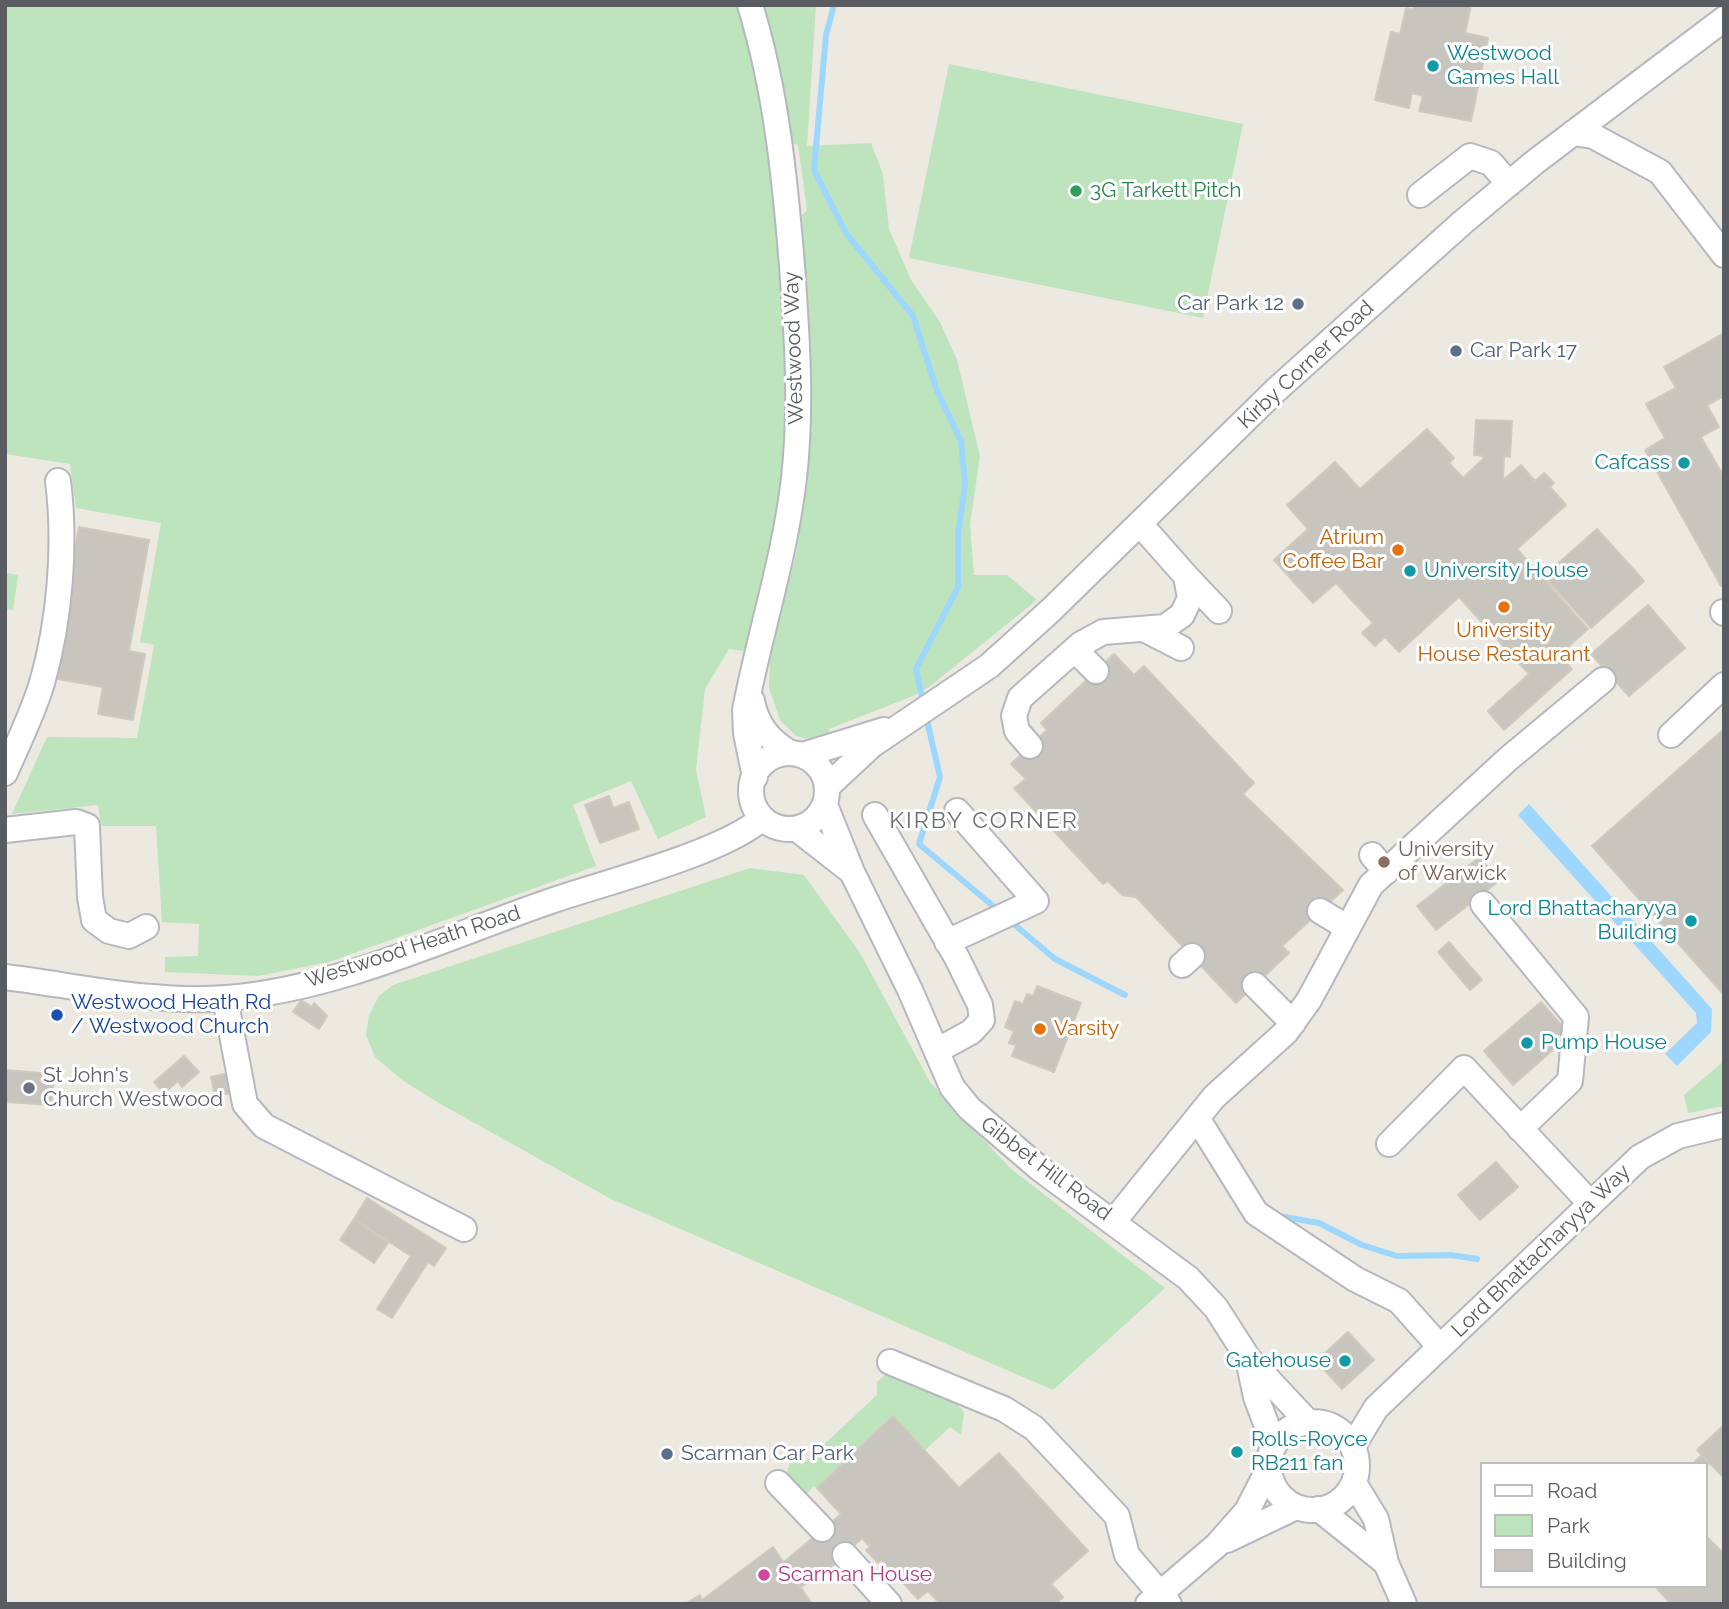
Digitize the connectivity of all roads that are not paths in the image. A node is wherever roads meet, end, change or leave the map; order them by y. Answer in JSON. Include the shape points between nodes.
{"nodes":[{"id":1,"x":750,"y":5,"type":"edge"},
{"id":2,"x":1724,"y":19,"type":"edge"},
{"id":3,"x":1573,"y":133,"type":"junction"},
{"id":4,"x":1509,"y":184,"type":"junction"},
{"id":5,"x":1419,"y":195,"type":"dead end"},
{"id":6,"x":1724,"y":255,"type":"edge"},
{"id":7,"x":58,"y":481,"type":"dead end"},
{"id":8,"x":1140,"y":524,"type":"junction"},
{"id":9,"x":1186,"y":576,"type":"junction"},
{"id":10,"x":1219,"y":611,"type":"dead end"},
{"id":11,"x":1146,"y":630,"type":"junction"},
{"id":12,"x":1081,"y":644,"type":"junction"},
{"id":13,"x":1181,"y":648,"type":"dead end"},
{"id":14,"x":1096,"y":671,"type":"dead end"},
{"id":15,"x":1602,"y":680,"type":"dead end"},
{"id":16,"x":1724,"y":685,"type":"edge"},
{"id":17,"x":749,"y":690,"type":"junction"},
{"id":18,"x":905,"y":722,"type":"junction"},
{"id":19,"x":1671,"y":735,"type":"dead end"},
{"id":20,"x":1030,"y":747,"type":"dead end"},
{"id":21,"x":797,"y":754,"type":"junction"},
{"id":22,"x":5,"y":773,"type":"edge"},
{"id":23,"x":755,"y":776,"type":"junction"},
{"id":24,"x":826,"y":795,"type":"junction"},
{"id":25,"x":957,"y":811,"type":"dead end"},
{"id":26,"x":875,"y":815,"type":"dead end"},
{"id":27,"x":762,"y":818,"type":"junction"},
{"id":28,"x":797,"y":829,"type":"junction"},
{"id":29,"x":5,"y":830,"type":"edge"},
{"id":30,"x":852,"y":872,"type":"junction"},
{"id":31,"x":1483,"y":904,"type":"dead end"},
{"id":32,"x":1320,"y":911,"type":"dead end"},
{"id":33,"x":146,"y":927,"type":"dead end"},
{"id":34,"x":1348,"y":928,"type":"junction"},
{"id":35,"x":947,"y":942,"type":"junction"},
{"id":36,"x":5,"y":977,"type":"edge"},
{"id":37,"x":1255,"y":985,"type":"dead end"},
{"id":38,"x":225,"y":998,"type":"junction"},
{"id":39,"x":1293,"y":1023,"type":"junction"},
{"id":40,"x":938,"y":1050,"type":"junction"},
{"id":41,"x":1197,"y":1118,"type":"junction"},
{"id":42,"x":1724,"y":1125,"type":"edge"},
{"id":43,"x":1520,"y":1129,"type":"junction"},
{"id":44,"x":1389,"y":1144,"type":"dead end"},
{"id":45,"x":1590,"y":1203,"type":"junction"},
{"id":46,"x":1114,"y":1221,"type":"junction"},
{"id":47,"x":464,"y":1229,"type":"dead end"},
{"id":48,"x":1440,"y":1348,"type":"junction"},
{"id":49,"x":1248,"y":1358,"type":"junction"},
{"id":50,"x":890,"y":1362,"type":"dead end"},
{"id":51,"x":1376,"y":1408,"type":"junction"},
{"id":52,"x":1308,"y":1422,"type":"junction"},
{"id":53,"x":1334,"y":1427,"type":"junction"},
{"id":54,"x":1353,"y":1447,"type":"junction"},
{"id":55,"x":1272,"y":1457,"type":"junction"},
{"id":56,"x":778,"y":1483,"type":"dead end"},
{"id":57,"x":1354,"y":1483,"type":"junction"},
{"id":58,"x":1308,"y":1508,"type":"junction"},
{"id":59,"x":822,"y":1529,"type":"tunnel mouth"},
{"id":60,"x":1217,"y":1545,"type":"junction"},
{"id":61,"x":845,"y":1555,"type":"tunnel mouth"},
{"id":62,"x":1386,"y":1563,"type":"junction"},
{"id":63,"x":1159,"y":1600,"type":"edge"},
{"id":64,"x":889,"y":1604,"type":"edge"},
{"id":65,"x":1404,"y":1604,"type":"edge"}],
"edges":[{"from":1,"to":17,"type":"street","name":"Westwood Way","via":[[768,78],[785,195],[798,388],[788,526]]},
{"from":2,"to":3,"type":"street","name":"Kirby Corner Road"},
{"from":3,"to":4,"type":"street","name":"Kirby Corner Road"},
{"from":3,"to":6,"type":"street","via":[[1593,136],[1660,172]]},
{"from":4,"to":5,"type":"street","via":[[1491,163],[1470,156]]},
{"from":4,"to":8,"type":"street","name":"Kirby Corner Road","via":[[1276,390]]},
{"from":7,"to":22,"type":"street","via":[[63,524],[49,645],[42,683]]},
{"from":8,"to":9,"type":"street"},
{"from":8,"to":18,"type":"street","name":"Kirby Corner Road","via":[[1009,648]]},
{"from":9,"to":10,"type":"street"},
{"from":9,"to":11,"type":"street","via":[[1190,598],[1182,615],[1165,627]]},
{"from":11,"to":12,"type":"street","via":[[1104,632]]},
{"from":11,"to":13,"type":"street"},
{"from":12,"to":14,"type":"street","via":[[1083,658]]},
{"from":12,"to":20,"type":"street","via":[[1020,698],[1014,716],[1017,731]]},
{"from":15,"to":34,"type":"street","via":[[1379,863]]},
{"from":16,"to":19,"type":"street"},
{"from":17,"to":21,"type":"street","via":[[762,729],[772,742]]},
{"from":17,"to":23,"type":"street","name":"Westwood Way","via":[[746,733]]},
{"from":18,"to":21,"type":"street","name":"Kirby Corner Road"},
{"from":18,"to":24,"type":"street","name":"Kirby Corner Road","via":[[872,745]]},
{"from":21,"to":23,"type":"street","via":[[768,759]]},
{"from":21,"to":24,"type":"street","via":[[814,761],[823,773]]},
{"from":23,"to":27,"type":"street","via":[[751,795]]},
{"from":24,"to":28,"type":"street","via":[[811,823]]},
{"from":24,"to":30,"type":"street","name":"Gibbet Hill Road"},
{"from":25,"to":35,"type":"street","via":[[1036,901]]},
{"from":26,"to":35,"type":"street"},
{"from":27,"to":28,"type":"street","via":[[784,829]]},
{"from":27,"to":38,"type":"street","name":"Westwood Heath Road","via":[[749,830],[677,859],[344,974]]},
{"from":28,"to":30,"type":"street","name":"Gibbet Hill Road"},
{"from":29,"to":33,"type":"street","via":[[76,822],[87,826],[94,920],[109,931],[129,936]]},
{"from":30,"to":40,"type":"street","name":"Gibbet Hill Road"},
{"from":31,"to":43,"type":"street","via":[[1576,1017],[1570,1081]]},
{"from":32,"to":34,"type":"street"},
{"from":34,"to":39,"type":"street"},
{"from":35,"to":40,"type":"street","via":[[980,1005],[982,1020],[971,1032]]},
{"from":36,"to":38,"type":"street","name":"Westwood Heath Road","via":[[159,997]]},
{"from":37,"to":39,"type":"street"},
{"from":38,"to":47,"type":"street","via":[[245,1104],[264,1126]]},
{"from":39,"to":41,"type":"street"},
{"from":40,"to":46,"type":"street","name":"Gibbet Hill Road","via":[[953,1087],[986,1126]]},
{"from":41,"to":46,"type":"street"},
{"from":41,"to":48,"type":"street","via":[[1256,1213],[1355,1279],[1399,1301]]},
{"from":42,"to":45,"type":"street","name":"Lord Bhattacharyya Way","via":[[1678,1136],[1656,1147]]},
{"from":43,"to":44,"type":"street","via":[[1464,1068]]},
{"from":43,"to":45,"type":"street"},
{"from":45,"to":48,"type":"street","name":"Lord Bhattacharyya Way"},
{"from":46,"to":49,"type":"street","name":"Gibbet Hill Road","via":[[1188,1278],[1216,1308]]},
{"from":48,"to":51,"type":"street","name":"Lord Bhattacharyya Way"},
{"from":49,"to":52,"type":"street","name":"Gibbet Hill Road"},
{"from":49,"to":55,"type":"street","name":"Gibbet Hill Road"},
{"from":50,"to":63,"type":"street","via":[[1004,1409],[1034,1428],[1117,1517],[1127,1555]]},
{"from":51,"to":53,"type":"street","name":"Lord Bhattacharyya Way"},
{"from":51,"to":54,"type":"street","name":"Lord Bhattacharyya Way"},
{"from":52,"to":53,"type":"street"},
{"from":52,"to":55,"type":"street","via":[[1286,1431]]},
{"from":53,"to":54,"type":"street"},
{"from":54,"to":57,"type":"street","via":[[1357,1461]]},
{"from":55,"to":58,"type":"street","via":[[1278,1493]]},
{"from":55,"to":60,"type":"street","via":[[1247,1511]]},
{"from":56,"to":59,"type":"street"},
{"from":57,"to":58,"type":"street","via":[[1342,1499]]},
{"from":57,"to":62,"type":"street","via":[[1376,1519]]},
{"from":58,"to":60,"type":"street"},
{"from":58,"to":62,"type":"street"},
{"from":60,"to":63,"type":"street"},
{"from":61,"to":64,"type":"street"},
{"from":62,"to":65,"type":"street"}]}
